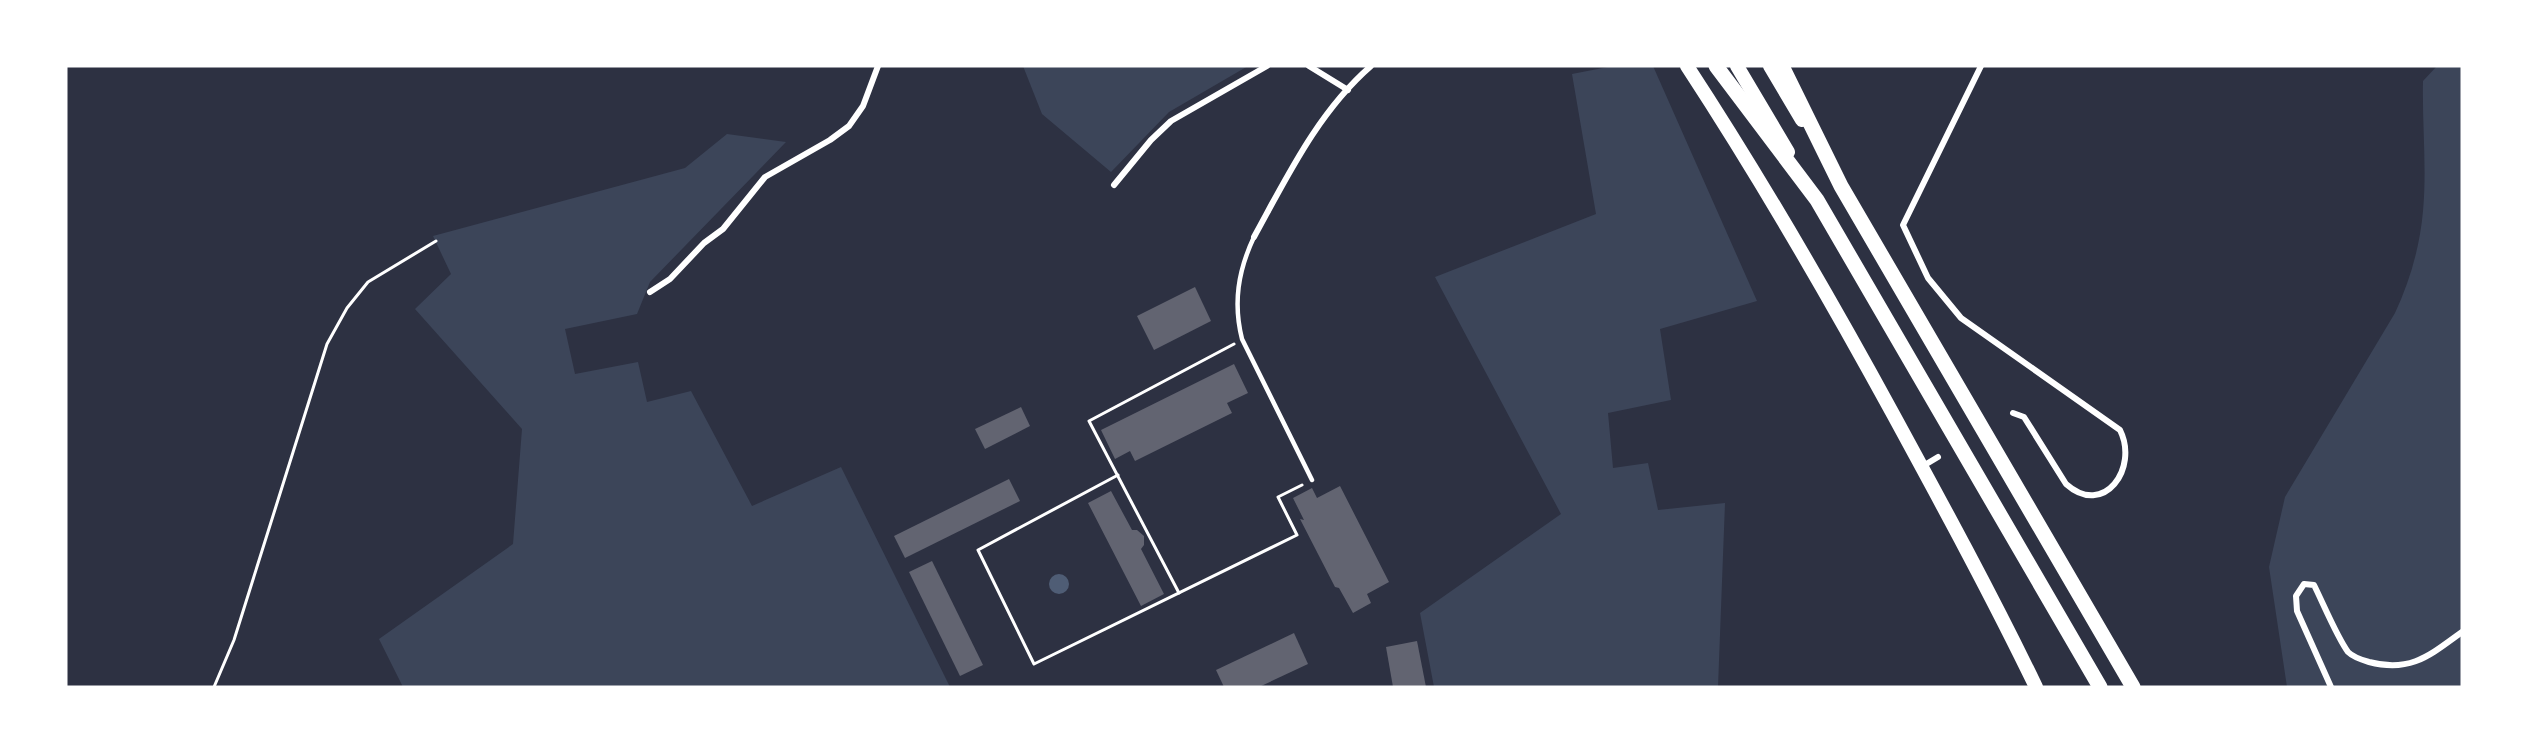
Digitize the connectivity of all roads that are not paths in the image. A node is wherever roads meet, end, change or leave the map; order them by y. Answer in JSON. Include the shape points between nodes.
{"nodes":[{"id":1,"x":878,"y":66,"type":"edge"},
{"id":2,"x":1267,"y":66,"type":"edge"},
{"id":3,"x":1309,"y":66,"type":"edge"},
{"id":4,"x":1371,"y":66,"type":"edge"},
{"id":5,"x":1687,"y":66,"type":"edge"},
{"id":6,"x":1716,"y":66,"type":"edge"},
{"id":7,"x":1737,"y":66,"type":"edge"},
{"id":8,"x":1770,"y":66,"type":"edge"},
{"id":9,"x":1782,"y":66,"type":"edge"},
{"id":10,"x":1981,"y":66,"type":"edge"},
{"id":11,"x":1348,"y":90,"type":"junction"},
{"id":12,"x":1114,"y":185,"type":"dead end"},
{"id":13,"x":1841,"y":186,"type":"junction"},
{"id":14,"x":1817,"y":200,"type":"junction"},
{"id":15,"x":1254,"y":237,"type":"joint"},
{"id":16,"x":650,"y":292,"type":"dead end"},
{"id":17,"x":2013,"y":413,"type":"dead end"},
{"id":18,"x":1938,"y":457,"type":"dead end"},
{"id":19,"x":1922,"y":467,"type":"junction"},
{"id":20,"x":1312,"y":480,"type":"road end"},
{"id":21,"x":2462,"y":632,"type":"edge"},
{"id":22,"x":2037,"y":687,"type":"edge"},
{"id":23,"x":2100,"y":687,"type":"edge"},
{"id":24,"x":2133,"y":687,"type":"edge"},
{"id":25,"x":2331,"y":687,"type":"edge"}],
"edges":[{"from":1,"to":16,"type":"street","via":[[863,106],[849,126],[765,177],[723,229],[670,279]]},
{"from":2,"to":12,"type":"street","via":[[1171,121]]},
{"from":3,"to":11,"type":"street"},
{"from":4,"to":11,"type":"street"},
{"from":5,"to":19,"type":"highway","via":[[1774,203]]},
{"from":6,"to":14,"type":"highway"},
{"from":7,"to":14,"type":"highway"},
{"from":8,"to":13,"type":"highway"},
{"from":9,"to":13,"type":"highway"},
{"from":10,"to":17,"type":"street","via":[[1903,225],[1928,278],[1961,318],[2120,430],[2126,453],[2115,485],[2100,494],[2071,489],[2024,417]]},
{"from":11,"to":15,"type":"street","via":[[1311,134]]},
{"from":13,"to":24,"type":"highway"},
{"from":14,"to":23,"type":"highway"},
{"from":15,"to":20,"type":"lane","via":[[1237,294],[1242,339]]},
{"from":18,"to":19,"type":"street"},
{"from":19,"to":22,"type":"highway"},
{"from":21,"to":25,"type":"street","via":[[2416,663],[2385,665],[2361,660],[2348,652],[2314,585],[2304,584],[2297,591],[2297,611]]}]}
